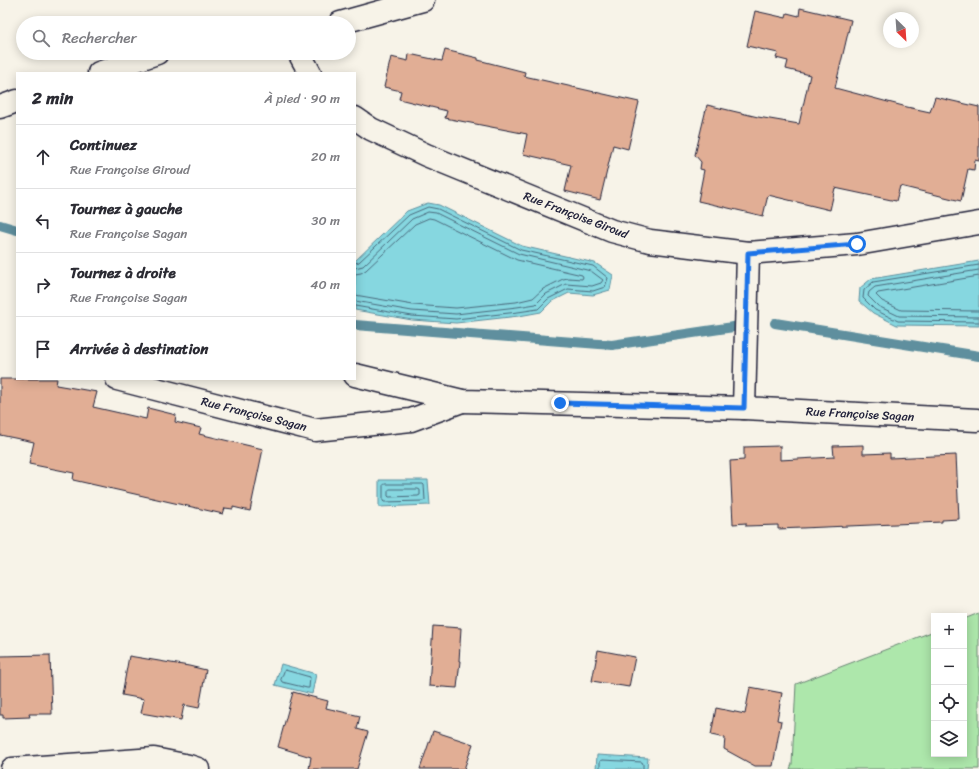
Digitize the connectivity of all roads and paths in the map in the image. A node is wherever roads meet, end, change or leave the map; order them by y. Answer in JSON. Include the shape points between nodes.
{"nodes":[{"id":1,"x":422,"y":0,"type":"edge"},
{"id":2,"x":366,"y":8,"type":"edge"},
{"id":3,"x":352,"y":16,"type":"edge"},
{"id":4,"x":136,"y":60,"type":"edge"},
{"id":5,"x":303,"y":60,"type":"edge"},
{"id":6,"x":101,"y":72,"type":"edge"},
{"id":7,"x":309,"y":72,"type":"edge"},
{"id":8,"x":16,"y":101,"type":"edge"},
{"id":9,"x":0,"y":107,"type":"edge"},
{"id":10,"x":356,"y":119,"type":"edge"},
{"id":11,"x":979,"y":223,"type":"edge"},
{"id":12,"x":748,"y":253,"type":"junction"},
{"id":13,"x":356,"y":375,"type":"edge"},
{"id":14,"x":120,"y":380,"type":"edge"},
{"id":15,"x":462,"y":401,"type":"junction"},
{"id":16,"x":744,"y":408,"type":"junction"},
{"id":17,"x":977,"y":420,"type":"dead end"},
{"id":18,"x":12,"y":769,"type":"edge"},
{"id":19,"x":198,"y":769,"type":"edge"}],
"edges":[{"from":1,"to":2,"type":"street"},
{"from":2,"to":3,"type":"street"},
{"from":4,"to":6,"type":"street"},
{"from":5,"to":7,"type":"street"},
{"from":8,"to":9,"type":"street"},
{"from":10,"to":12,"type":"street","name":"Rue Françoise Giroud","via":[[371,129],[426,155],[612,231],[650,241]]},
{"from":11,"to":12,"type":"street","name":"Rue Françoise Giroud","via":[[857,244]]},
{"from":12,"to":16,"type":"street"},
{"from":13,"to":15,"type":"street","name":"Rue Françoise Sagan"},
{"from":14,"to":15,"type":"street","name":"Rue Françoise Sagan","via":[[315,430],[411,420]]},
{"from":15,"to":16,"type":"street","name":"Rue Françoise Sagan"},
{"from":16,"to":17,"type":"street","name":"Rue Françoise Sagan"},
{"from":18,"to":19,"type":"street","via":[[154,759]]}]}
